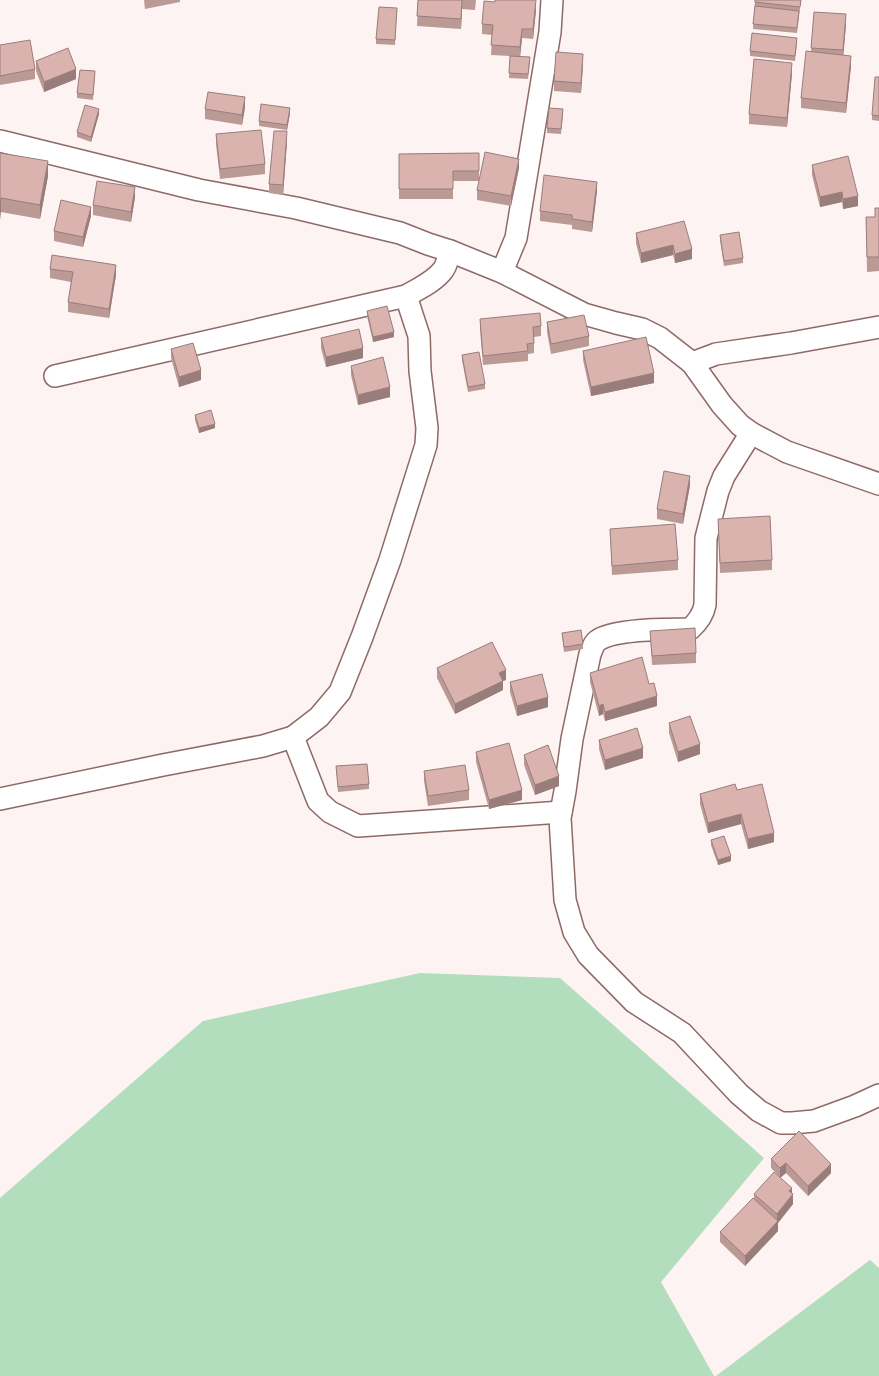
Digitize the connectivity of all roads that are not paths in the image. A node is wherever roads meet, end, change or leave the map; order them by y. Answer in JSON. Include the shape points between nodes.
{"nodes":[{"id":1,"x":552,"y":0,"type":"edge"},
{"id":2,"x":0,"y":141,"type":"edge"},
{"id":3,"x":450,"y":251,"type":"junction"},
{"id":4,"x":502,"y":272,"type":"junction"},
{"id":5,"x":406,"y":296,"type":"junction"},
{"id":6,"x":879,"y":327,"type":"edge"},
{"id":7,"x":692,"y":363,"type":"junction"},
{"id":8,"x":55,"y":376,"type":"dead end"},
{"id":9,"x":751,"y":433,"type":"junction"},
{"id":10,"x":879,"y":484,"type":"edge"},
{"id":11,"x":293,"y":737,"type":"junction"},
{"id":12,"x":0,"y":799,"type":"edge"},
{"id":13,"x":561,"y":812,"type":"junction"},
{"id":14,"x":879,"y":1095,"type":"edge"}],
"edges":[{"from":1,"to":4,"type":"street","via":[[550,32],[516,238]]},
{"from":2,"to":3,"type":"street","via":[[199,190],[296,208],[391,231]]},
{"from":3,"to":4,"type":"street"},
{"from":3,"to":5,"type":"street","via":[[443,271]]},
{"from":4,"to":7,"type":"street","via":[[584,314],[642,329],[660,338]]},
{"from":5,"to":8,"type":"street"},
{"from":5,"to":11,"type":"street","via":[[419,336],[427,428],[424,454],[390,560],[340,692],[319,717]]},
{"from":6,"to":7,"type":"street","via":[[716,354]]},
{"from":7,"to":9,"type":"street","via":[[722,404]]},
{"from":9,"to":10,"type":"street","via":[[787,452]]},
{"from":9,"to":13,"type":"street","via":[[718,491],[706,538],[706,605],[696,624],[690,629],[615,634],[595,642],[572,739]]},
{"from":11,"to":12,"type":"street","via":[[263,746]]},
{"from":11,"to":13,"type":"street","via":[[318,801],[330,812],[358,826]]},
{"from":13,"to":14,"type":"street","via":[[566,900],[574,932],[588,955],[634,1002],[682,1033],[739,1094],[759,1111],[781,1123],[814,1120]]}]}
